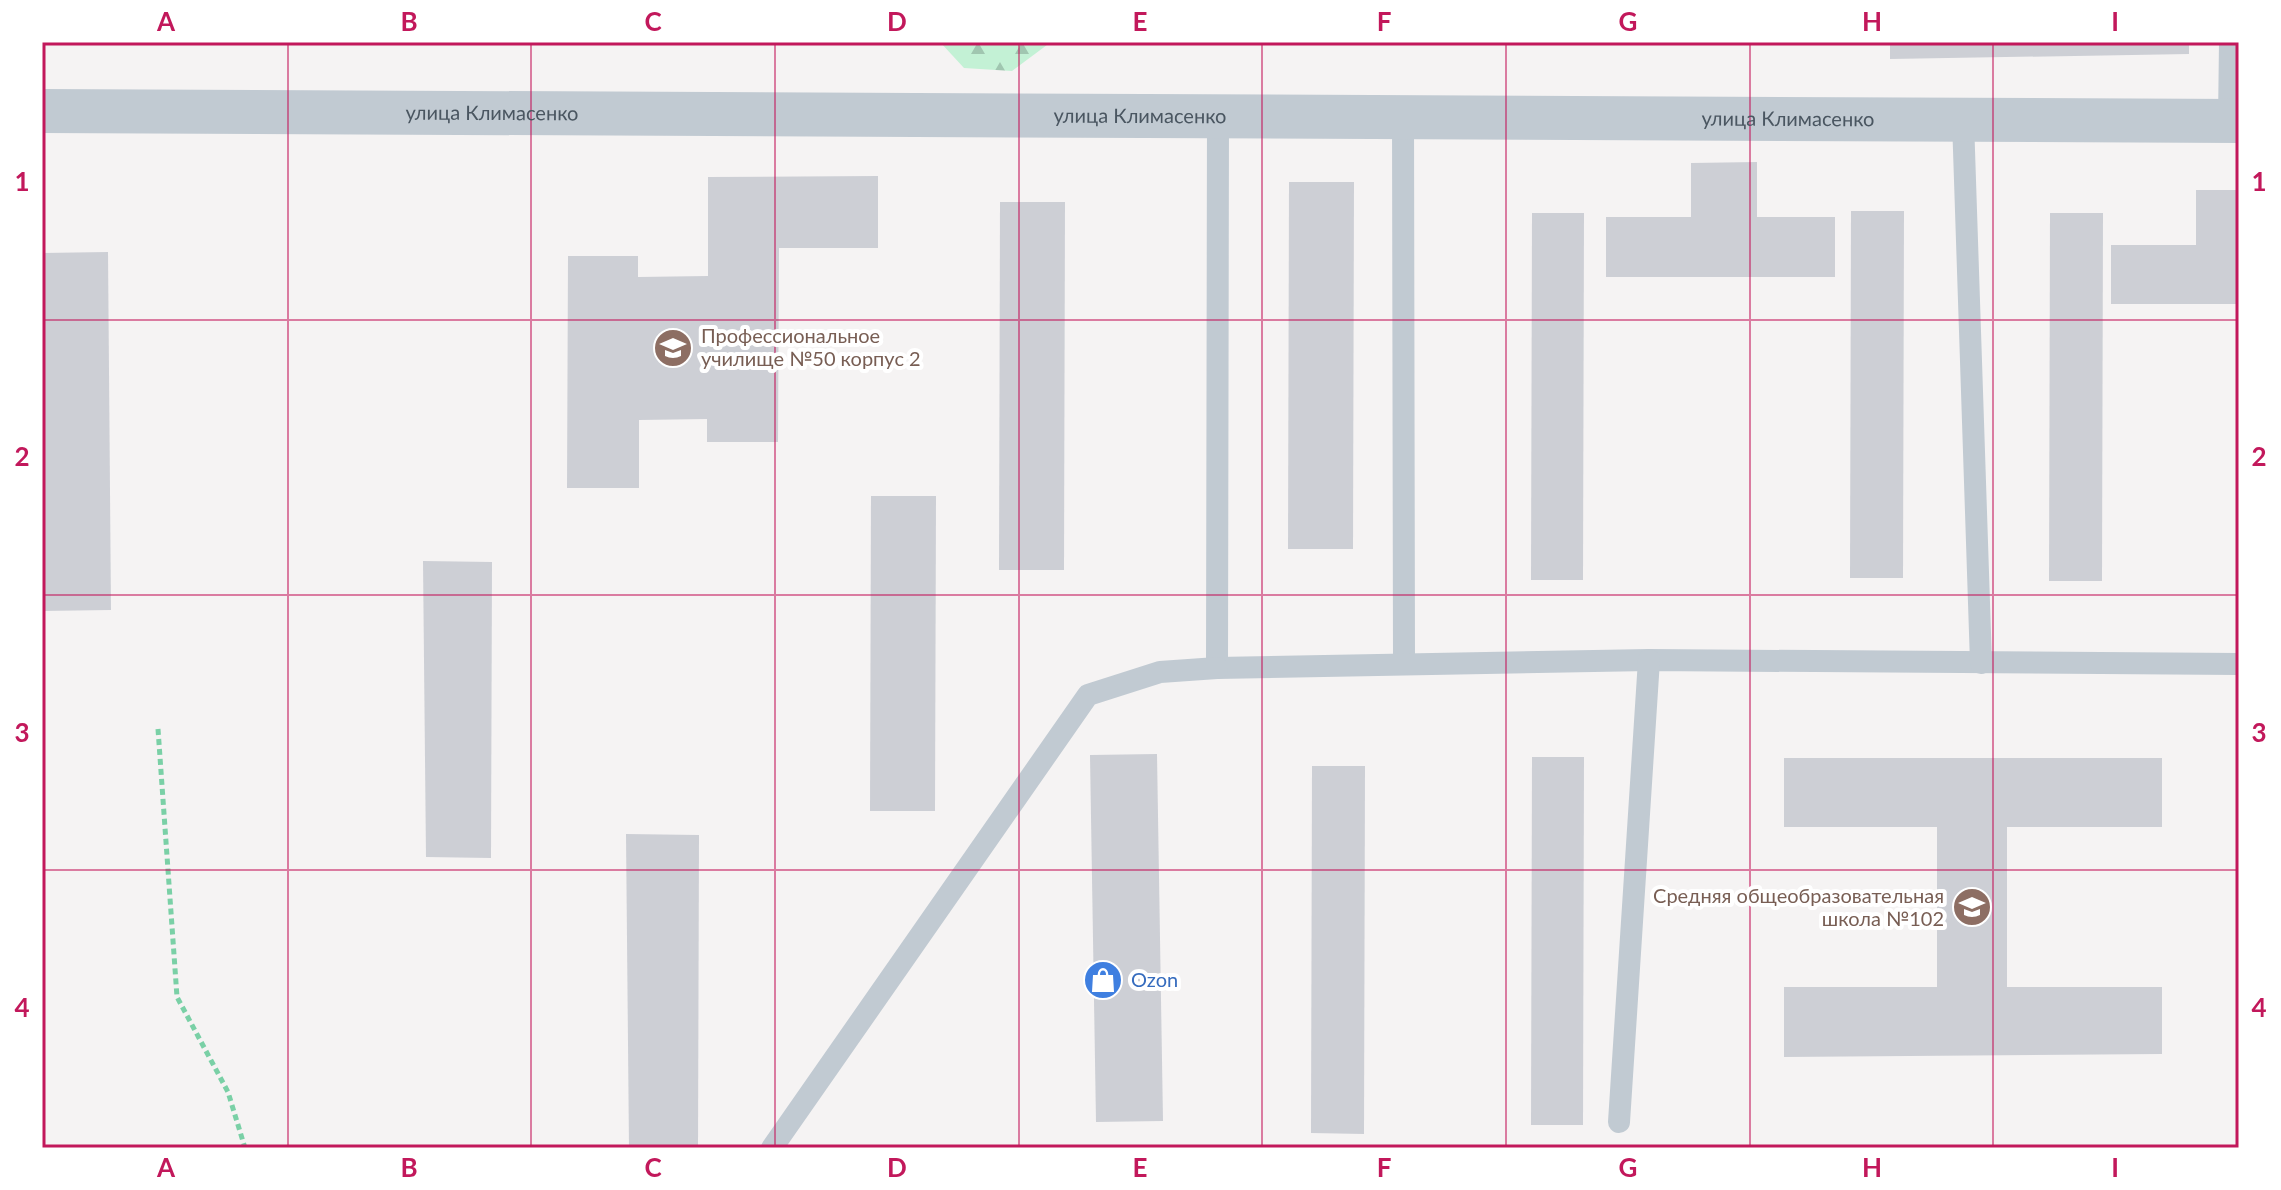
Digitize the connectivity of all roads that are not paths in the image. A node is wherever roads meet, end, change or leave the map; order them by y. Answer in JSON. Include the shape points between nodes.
{"nodes":[{"id":1,"x":2230,"y":42,"type":"edge"},
{"id":2,"x":42,"y":111,"type":"edge"},
{"id":3,"x":1403,"y":115,"type":"junction"},
{"id":4,"x":1218,"y":117,"type":"junction"},
{"id":5,"x":1963,"y":120,"type":"junction"},
{"id":6,"x":2234,"y":121,"type":"edge"},
{"id":7,"x":1649,"y":660,"type":"junction"},
{"id":8,"x":1404,"y":662,"type":"junction"},
{"id":9,"x":1981,"y":663,"type":"junction"},
{"id":10,"x":2239,"y":664,"type":"edge"},
{"id":11,"x":1217,"y":668,"type":"junction"},
{"id":12,"x":1619,"y":1122,"type":"dead end"},
{"id":13,"x":772,"y":1148,"type":"edge"}],
"edges":[{"from":1,"to":6,"type":"lane"},
{"from":2,"to":4,"type":"street","name":"улица Климасенко"},
{"from":3,"to":4,"type":"street","name":"улица Климасенко"},
{"from":3,"to":5,"type":"street","name":"улица Климасенко"},
{"from":3,"to":8,"type":"lane"},
{"from":4,"to":11,"type":"lane"},
{"from":5,"to":6,"type":"street","name":"улица Климасенко"},
{"from":5,"to":9,"type":"lane"},
{"from":7,"to":8,"type":"lane"},
{"from":7,"to":9,"type":"lane"},
{"from":7,"to":12,"type":"lane"},
{"from":8,"to":11,"type":"lane"},
{"from":9,"to":10,"type":"lane"},
{"from":11,"to":13,"type":"lane","via":[[1160,672],[1088,695]]}]}
